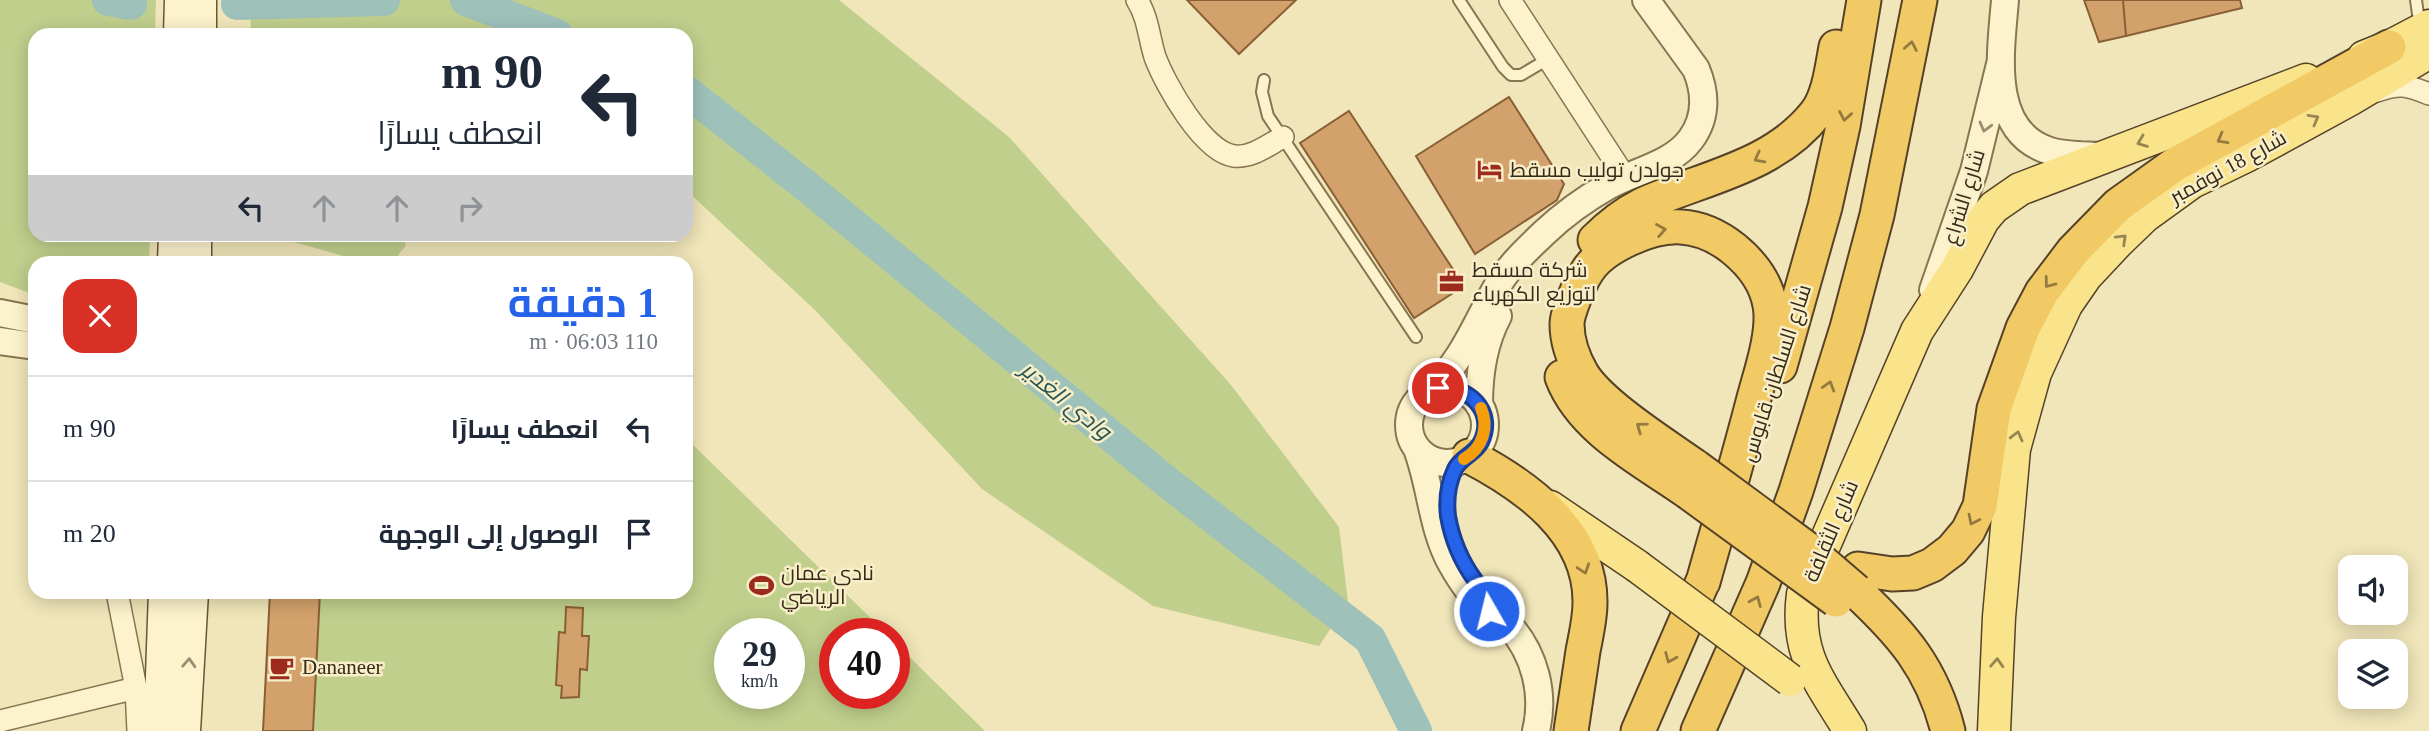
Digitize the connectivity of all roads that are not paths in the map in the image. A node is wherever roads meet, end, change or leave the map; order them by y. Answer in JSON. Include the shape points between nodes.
{"nodes":[{"id":1,"x":180,"y":0,"type":"edge"},
{"id":2,"x":201,"y":0,"type":"edge"},
{"id":3,"x":1137,"y":0,"type":"edge"},
{"id":4,"x":1460,"y":0,"type":"edge"},
{"id":5,"x":1510,"y":0,"type":"edge"},
{"id":6,"x":1646,"y":0,"type":"edge"},
{"id":7,"x":1666,"y":0,"type":"edge"},
{"id":8,"x":1846,"y":0,"type":"edge"},
{"id":9,"x":1864,"y":0,"type":"edge"},
{"id":10,"x":1920,"y":0,"type":"edge"},
{"id":11,"x":2005,"y":0,"type":"edge"},
{"id":12,"x":2425,"y":26,"type":"edge"},
{"id":13,"x":179,"y":28,"type":"edge"},
{"id":14,"x":201,"y":28,"type":"edge"},
{"id":15,"x":2389,"y":47,"type":"junction"},
{"id":16,"x":1548,"y":59,"type":"junction"},
{"id":17,"x":2001,"y":60,"type":"junction"},
{"id":18,"x":1264,"y":80,"type":"dead end"},
{"id":19,"x":2429,"y":93,"type":"edge"},
{"id":20,"x":2348,"y":100,"type":"junction"},
{"id":21,"x":1283,"y":137,"type":"junction"},
{"id":22,"x":2105,"y":156,"type":"junction"},
{"id":23,"x":1625,"y":177,"type":"junction"},
{"id":24,"x":189,"y":242,"type":"edge"},
{"id":25,"x":177,"y":256,"type":"edge"},
{"id":26,"x":0,"y":313,"type":"edge"},
{"id":27,"x":28,"y":319,"type":"edge"},
{"id":28,"x":1917,"y":331,"type":"junction"},
{"id":29,"x":1416,"y":337,"type":"dead end"},
{"id":30,"x":0,"y":341,"type":"edge"},
{"id":31,"x":28,"y":345,"type":"edge"},
{"id":32,"x":1429,"y":392,"type":"junction"},
{"id":33,"x":1479,"y":405,"type":"junction"},
{"id":34,"x":1417,"y":449,"type":"junction"},
{"id":35,"x":1464,"y":458,"type":"junction"},
{"id":36,"x":1692,"y":480,"type":"junction"},
{"id":37,"x":1534,"y":497,"type":"junction"},
{"id":38,"x":1703,"y":582,"type":"junction"},
{"id":39,"x":1853,"y":589,"type":"junction"},
{"id":40,"x":118,"y":599,"type":"edge"},
{"id":41,"x":164,"y":599,"type":"edge"},
{"id":42,"x":193,"y":599,"type":"edge"},
{"id":43,"x":1499,"y":616,"type":"junction"},
{"id":44,"x":136,"y":688,"type":"junction"},
{"id":45,"x":0,"y":721,"type":"edge"},
{"id":46,"x":138,"y":731,"type":"edge"},
{"id":47,"x":159,"y":731,"type":"edge"},
{"id":48,"x":185,"y":731,"type":"edge"},
{"id":49,"x":1536,"y":731,"type":"edge"},
{"id":50,"x":1571,"y":731,"type":"edge"},
{"id":51,"x":1639,"y":731,"type":"edge"},
{"id":52,"x":1698,"y":731,"type":"edge"},
{"id":53,"x":1832,"y":731,"type":"edge"},
{"id":54,"x":1850,"y":731,"type":"edge"},
{"id":55,"x":1926,"y":731,"type":"edge"},
{"id":56,"x":1948,"y":731,"type":"edge"},
{"id":57,"x":1994,"y":731,"type":"edge"}],
"edges":[{"from":1,"to":13,"type":"main road"},
{"from":2,"to":14,"type":"main road"},
{"from":3,"to":21,"type":"street","via":[[1168,86],[1217,149],[1231,156],[1248,156]]},
{"from":4,"to":16,"type":"lane","via":[[1511,75],[1521,75]]},
{"from":5,"to":16,"type":"street"},
{"from":6,"to":23,"type":"street","via":[[1696,69],[1704,104],[1699,126],[1686,145],[1669,159]]},
{"from":7,"to":33,"type":"street","via":[[1715,75],[1719,104],[1713,132],[1688,165],[1592,214],[1555,243],[1523,277],[1487,340]]},
{"from":8,"to":36,"type":"highway","one_way":true,"via":[[1829,80],[1817,112],[1760,158],[1640,206],[1603,232],[1576,260],[1556,297],[1550,328],[1553,354],[1567,392],[1609,436]]},
{"from":9,"to":38,"type":"highway","name":"شارع السلطان قابوس","one_way":true,"via":[[1843,126],[1796,316],[1764,419]]},
{"from":52,"to":10,"type":"highway","one_way":true,"via":[[1763,583],[1847,328],[1877,215]]},
{"from":11,"to":17,"type":"street","name":"شارع الشراع"},
{"from":12,"to":15,"type":"main road","name":"شارع 18 نوفمبر"},
{"from":12,"to":20,"type":"main road","name":"شارع 18 نوفمبر"},
{"from":15,"to":22,"type":"main road","name":"شارع 18 نوفمبر","one_way":true},
{"from":15,"to":39,"type":"highway","one_way":true,"via":[[2174,165],[2118,205],[2073,251],[2042,292],[2023,328],[1994,409],[1980,506],[1968,531],[1932,565]]},
{"from":16,"to":23,"type":"street"},
{"from":17,"to":22,"type":"street","name":"شارع الشراع","via":[[2003,93],[2015,127],[2031,142],[2051,151]]},
{"from":17,"to":28,"type":"street","name":"شارع الشراع","one_way":true,"via":[[1974,171]]},
{"from":18,"to":21,"type":"lane","via":[[1264,105]]},
{"from":19,"to":20,"type":"street","via":[[2397,84]]},
{"from":57,"to":20,"type":"main road","name":"شارع 18 نوفمبر","one_way":true,"via":[[2014,449],[2035,373],[2066,305],[2086,276],[2145,216],[2192,182]]},
{"from":21,"to":29,"type":"lane"},
{"from":22,"to":28,"type":"main road","name":"شارع 18 نوفمبر","via":[[2020,189],[1994,207]]},
{"from":23,"to":32,"type":"street","via":[[1583,201],[1527,249],[1497,287],[1455,364]]},
{"from":24,"to":25,"type":"main road"},
{"from":26,"to":27,"type":"street"},
{"from":28,"to":54,"type":"main road","name":"شارع الثقافة","via":[[1804,594],[1801,630],[1810,665]]},
{"from":30,"to":31,"type":"street"},
{"from":32,"to":33,"type":"street","via":[[1457,388]]},
{"from":32,"to":34,"type":"street","via":[[1411,413],[1409,432]]},
{"from":33,"to":35,"type":"street","via":[[1484,433],[1476,450]]},
{"from":34,"to":35,"type":"street","via":[[1432,460],[1451,463]]},
{"from":34,"to":43,"type":"street","via":[[1450,561],[1469,591]]},
{"from":35,"to":37,"type":"highway","via":[[1500,472]]},
{"from":35,"to":43,"type":"street","via":[[1447,495],[1452,531],[1468,570]]},
{"from":36,"to":38,"type":"highway","one_way":true,"via":[[1597,393],[1569,345],[1567,322],[1588,269],[1609,250],[1657,229],[1681,227],[1725,242],[1747,259],[1764,285],[1770,306],[1762,368]]},
{"from":36,"to":39,"type":"highway","bridge":true},
{"from":36,"to":39,"type":"highway","bridge":true,"via":[[1806,548]]},
{"from":37,"to":50,"type":"highway","one_way":true,"via":[[1574,545],[1589,589]]},
{"from":37,"to":53,"type":"main road","bridge":true,"via":[[1637,566],[1790,680]]},
{"from":38,"to":51,"type":"highway","name":"شارع السلطان قابوس","one_way":true},
{"from":39,"to":55,"type":"highway","via":[[1917,702]]},
{"from":39,"to":56,"type":"highway","via":[[1914,652]]},
{"from":40,"to":44,"type":"street"},
{"from":41,"to":47,"type":"main road"},
{"from":48,"to":42,"type":"main road","one_way":true},
{"from":43,"to":49,"type":"street","via":[[1517,635],[1536,674],[1540,705]]},
{"from":44,"to":45,"type":"street"},
{"from":44,"to":46,"type":"street"}]}
